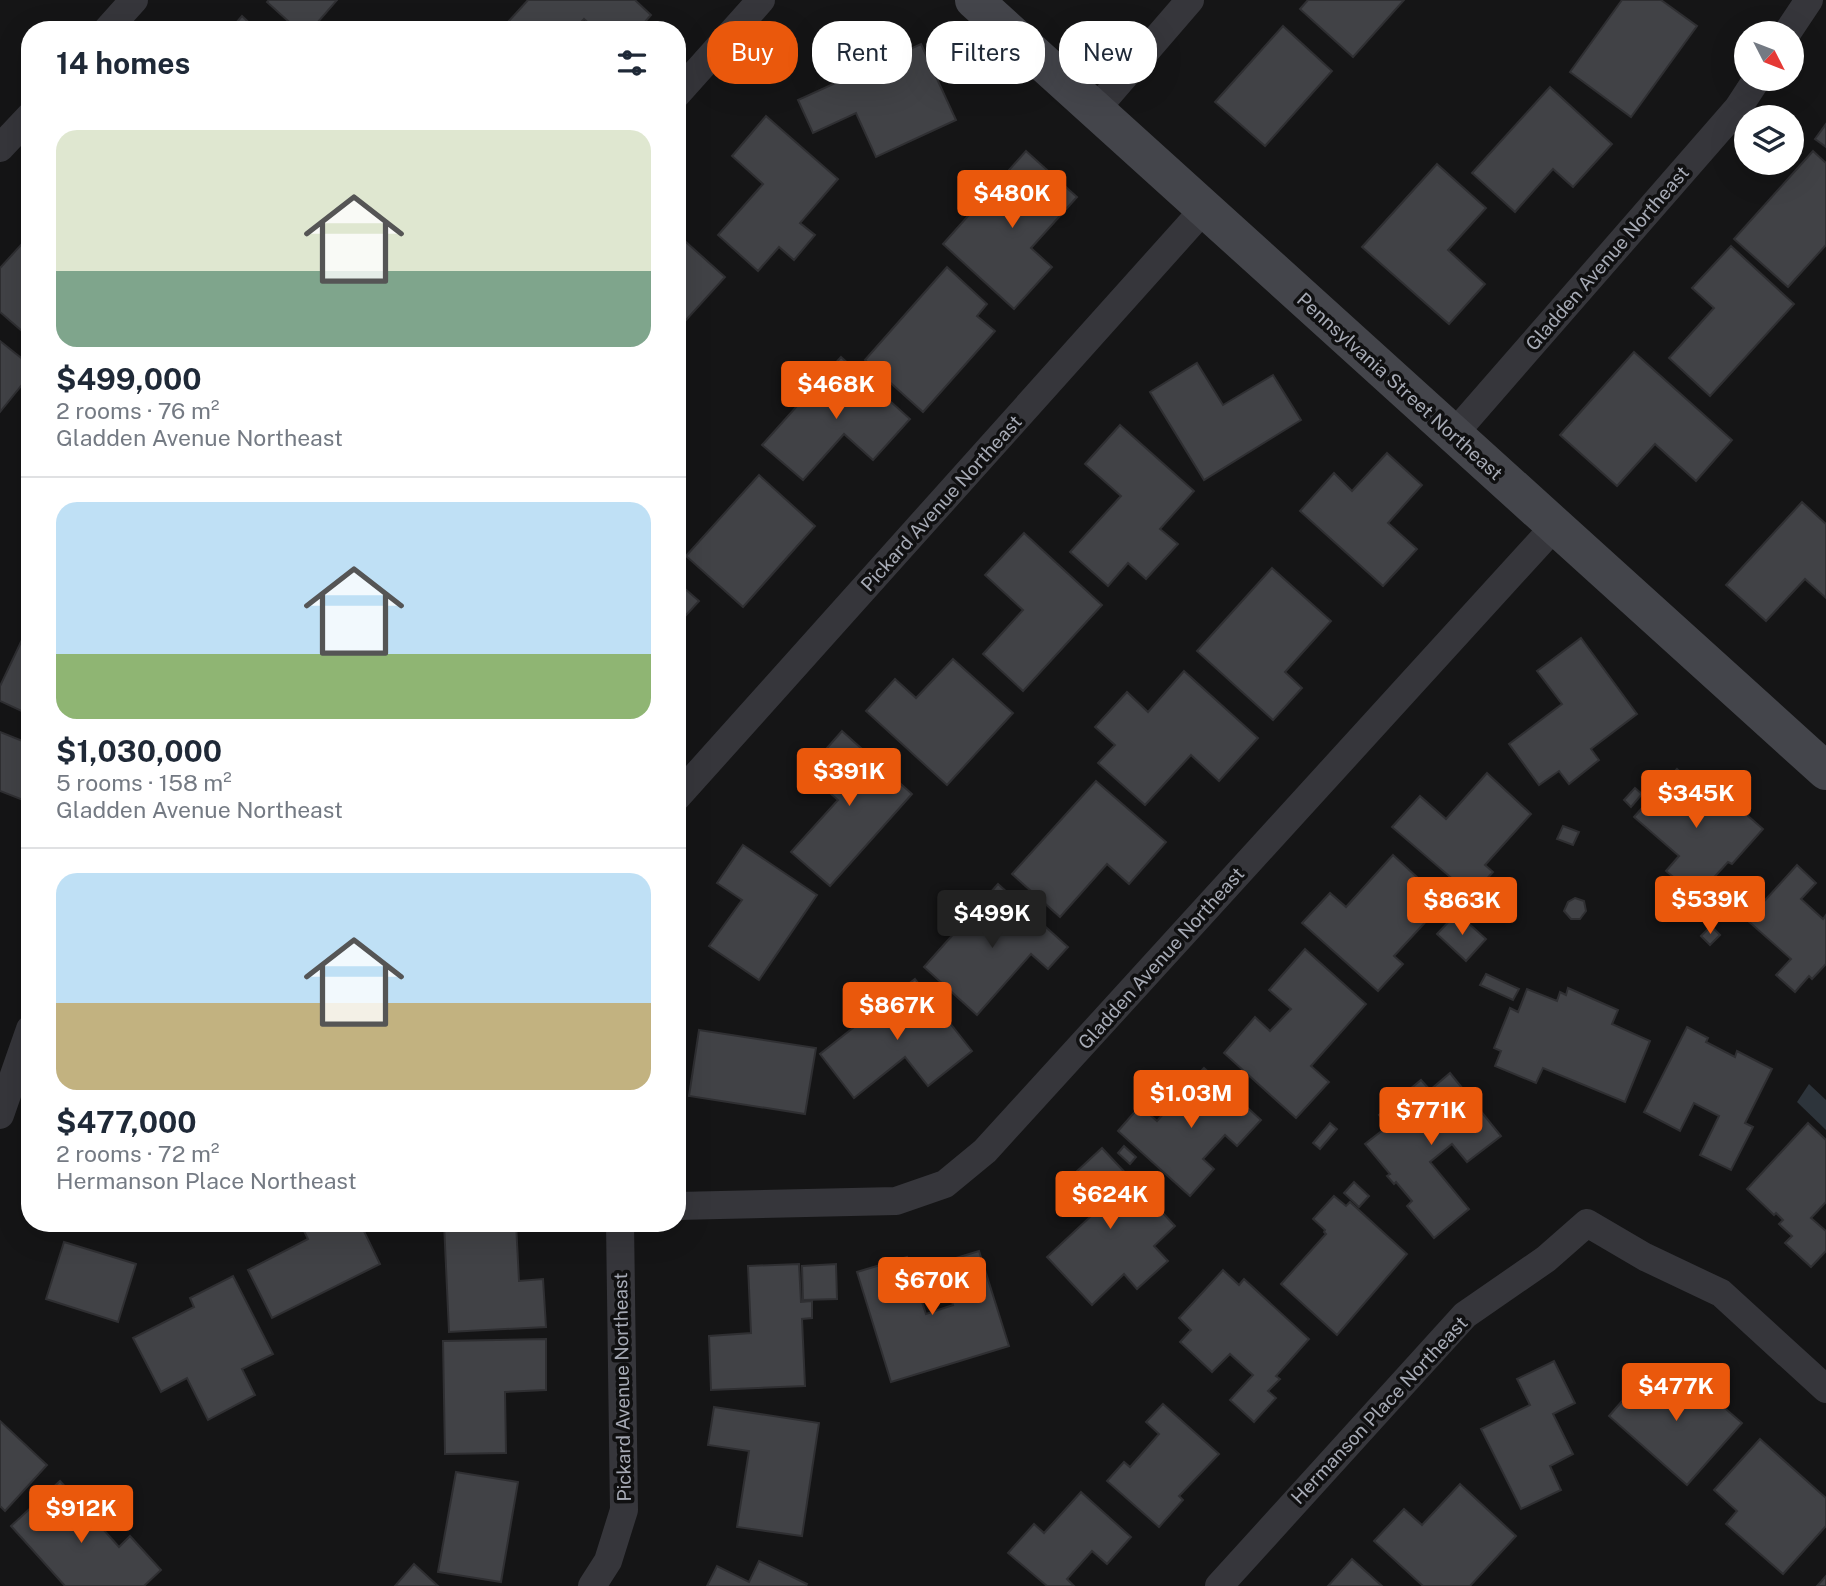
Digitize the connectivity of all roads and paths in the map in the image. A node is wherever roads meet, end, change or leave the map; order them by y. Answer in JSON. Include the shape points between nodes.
{"nodes":[{"id":1,"x":134,"y":0,"type":"edge"},
{"id":2,"x":761,"y":0,"type":"edge"},
{"id":3,"x":974,"y":0,"type":"edge"},
{"id":4,"x":1190,"y":0,"type":"edge"},
{"id":5,"x":1809,"y":0,"type":"edge"},
{"id":6,"x":115,"y":21,"type":"edge"},
{"id":7,"x":1795,"y":21,"type":"edge"},
{"id":8,"x":686,"y":84,"type":"edge"},
{"id":9,"x":1749,"y":91,"type":"edge"},
{"id":10,"x":1096,"y":109,"type":"junction"},
{"id":11,"x":21,"y":126,"type":"edge"},
{"id":12,"x":0,"y":148,"type":"edge"},
{"id":13,"x":1205,"y":208,"type":"junction"},
{"id":14,"x":1453,"y":435,"type":"junction"},
{"id":15,"x":1555,"y":526,"type":"junction"},
{"id":16,"x":1821,"y":757,"type":"edge"},
{"id":17,"x":686,"y":787,"type":"edge"},
{"id":18,"x":21,"y":1075,"type":"edge"},
{"id":19,"x":0,"y":1115,"type":"edge"},
{"id":20,"x":686,"y":1206,"type":"edge"},
{"id":21,"x":620,"y":1232,"type":"edge"},
{"id":22,"x":1826,"y":1389,"type":"edge"},
{"id":23,"x":592,"y":1586,"type":"edge"},
{"id":24,"x":1219,"y":1586,"type":"edge"}],
"edges":[{"from":1,"to":6,"type":"street"},
{"from":2,"to":8,"type":"street"},
{"from":3,"to":10,"type":"street","name":"Pennsylvania Street Northeast"},
{"from":4,"to":10,"type":"street"},
{"from":5,"to":7,"type":"street"},
{"from":9,"to":14,"type":"street","name":"Gladden Avenue Northeast"},
{"from":10,"to":13,"type":"street","name":"Pennsylvania Street Northeast"},
{"from":11,"to":12,"type":"street"},
{"from":13,"to":14,"type":"street","name":"Pennsylvania Street Northeast"},
{"from":13,"to":17,"type":"street","name":"Pickard Avenue Northeast"},
{"from":14,"to":15,"type":"street","name":"Pennsylvania Street Northeast"},
{"from":15,"to":16,"type":"street","name":"Pennsylvania Street Northeast"},
{"from":15,"to":20,"type":"street","name":"Gladden Avenue Northeast","via":[[985,1151],[945,1184],[895,1200]]},
{"from":18,"to":19,"type":"street"},
{"from":21,"to":23,"type":"street","name":"Pickard Avenue Northeast","via":[[624,1510],[608,1561]]},
{"from":22,"to":24,"type":"street","name":"Hermanson Place Northeast","via":[[1721,1293],[1587,1223],[1546,1259],[1465,1315]]}]}
